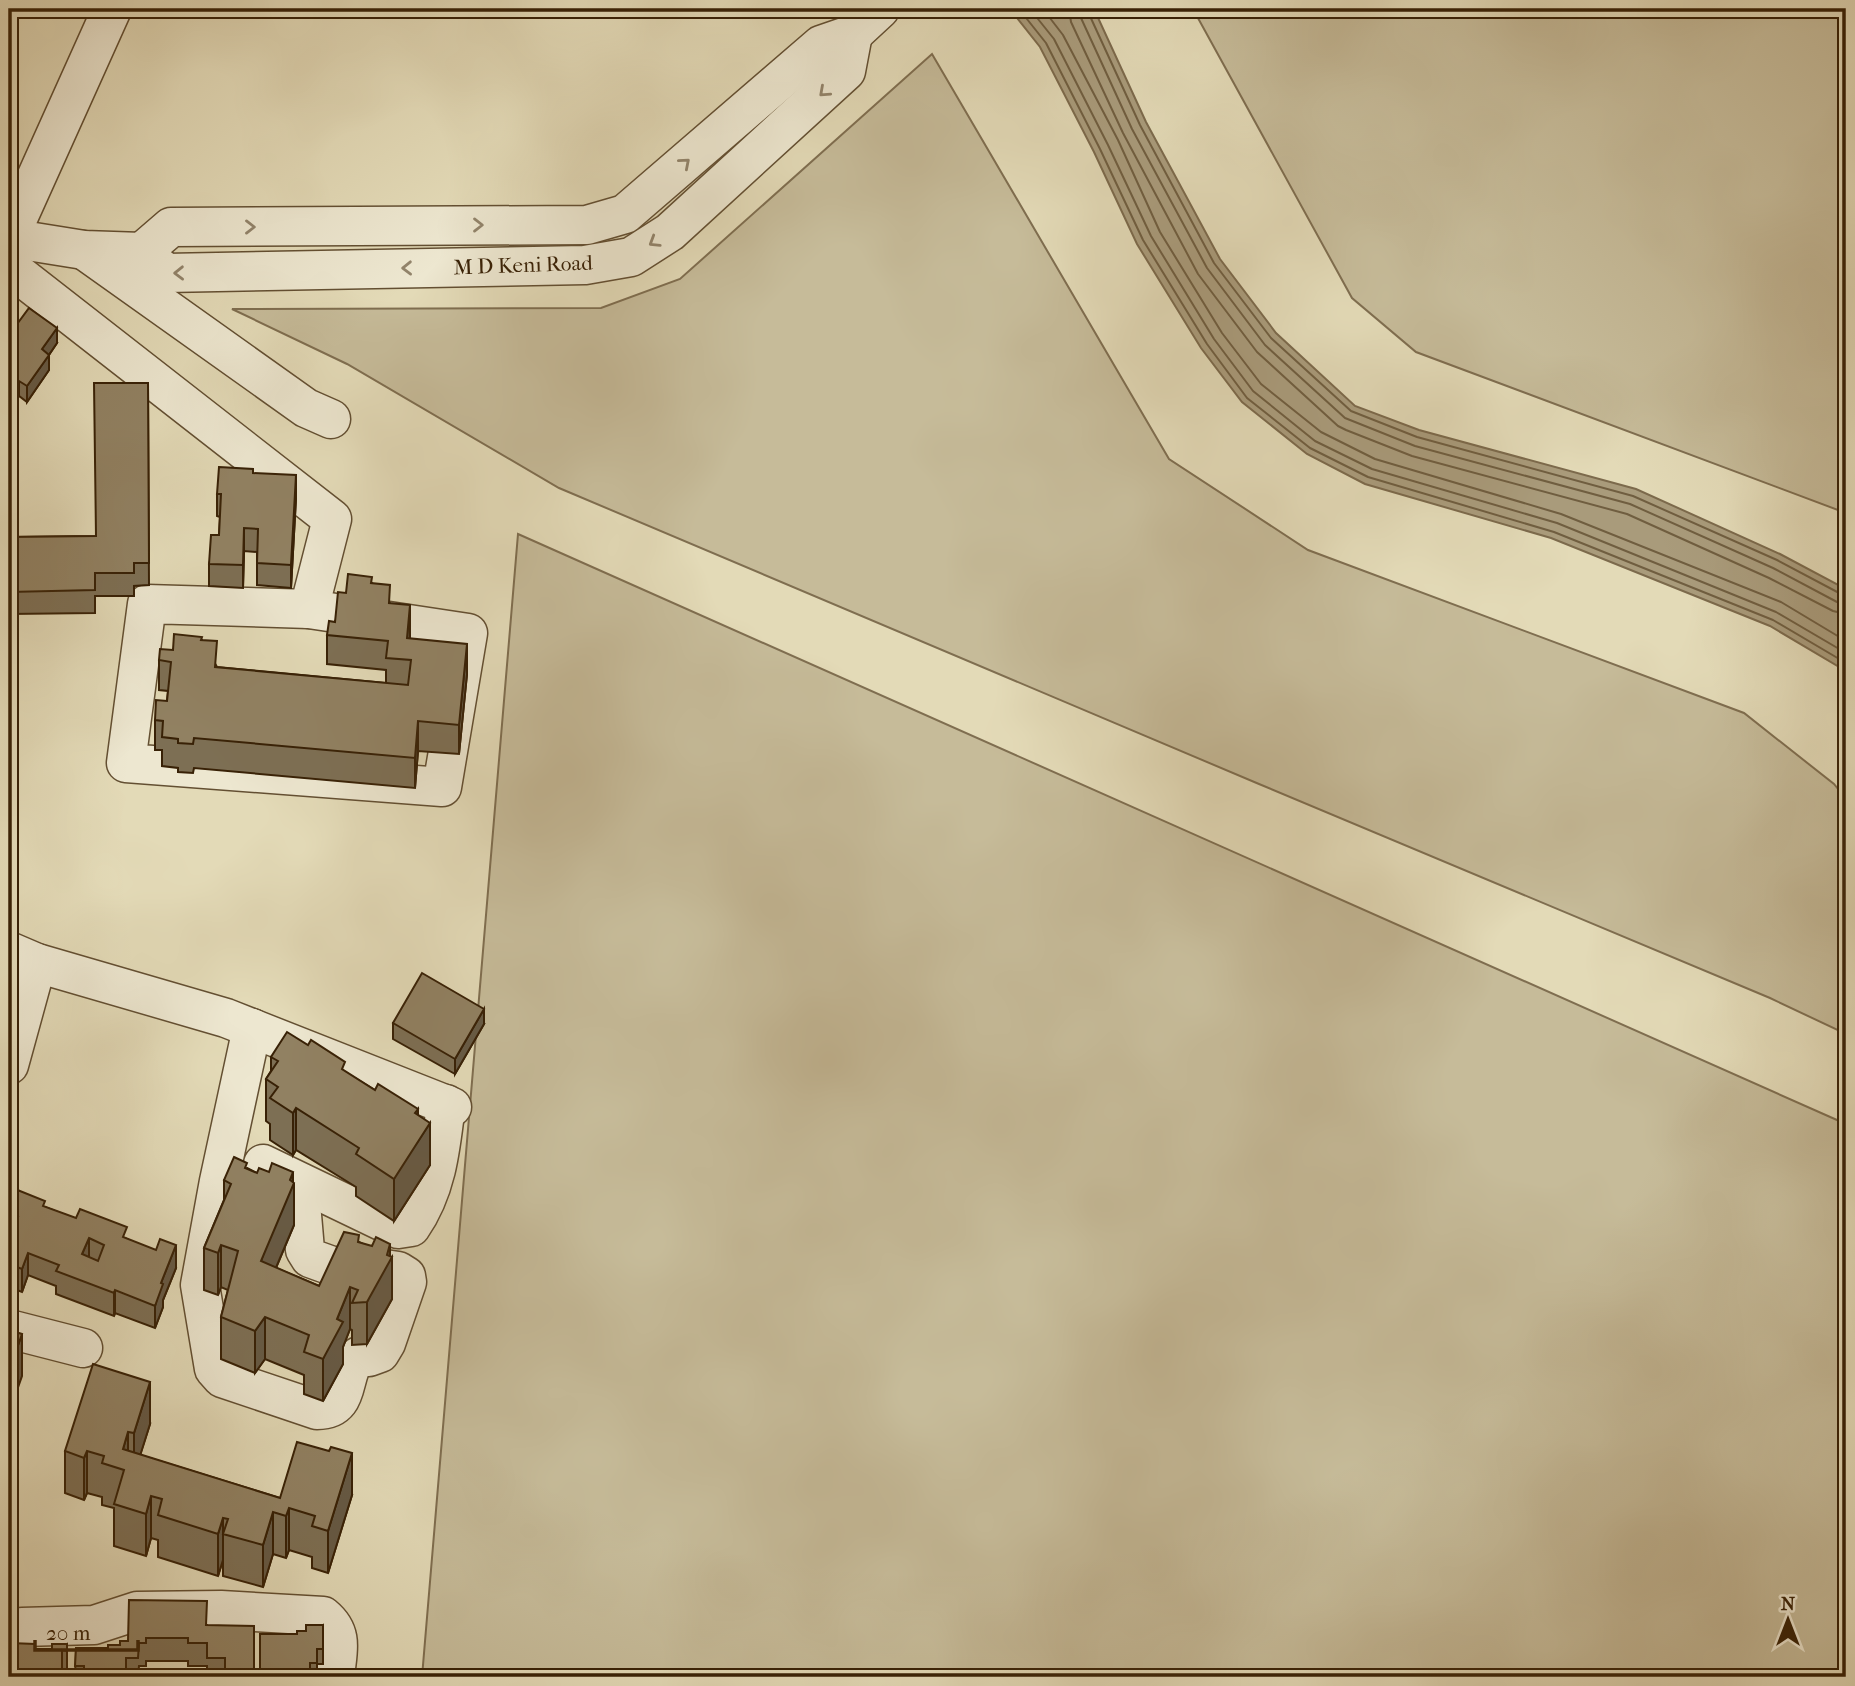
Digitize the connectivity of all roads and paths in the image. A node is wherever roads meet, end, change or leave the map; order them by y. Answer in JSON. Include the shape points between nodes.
{"nodes":[{"id":1,"x":112,"y":9,"type":"edge"},
{"id":2,"x":867,"y":21,"type":"edge"},
{"id":3,"x":9,"y":238,"type":"edge"},
{"id":4,"x":84,"y":250,"type":"junction"},
{"id":5,"x":9,"y":267,"type":"edge"},
{"id":6,"x":331,"y":419,"type":"dead end"},
{"id":7,"x":309,"y":609,"type":"junction"},
{"id":8,"x":23,"y":957,"type":"edge"},
{"id":9,"x":252,"y":1028,"type":"junction"},
{"id":10,"x":9,"y":1065,"type":"edge"},
{"id":11,"x":270,"y":1080,"type":"edge"},
{"id":12,"x":229,"y":1162,"type":"junction"},
{"id":13,"x":303,"y":1231,"type":"junction"},
{"id":14,"x":284,"y":1281,"type":"edge"},
{"id":15,"x":9,"y":1329,"type":"edge"},
{"id":16,"x":83,"y":1348,"type":"dead end"},
{"id":17,"x":9,"y":1631,"type":"edge"},
{"id":18,"x":335,"y":1677,"type":"edge"}],
"edges":[{"from":1,"to":3,"type":"street"},
{"from":2,"to":4,"type":"street","name":"M D Keni Road","via":[[846,71],[670,232],[631,257],[585,265],[166,273],[142,252]]},
{"from":3,"to":4,"type":"street","name":"M D Keni Road"},
{"from":4,"to":6,"type":"street","via":[[306,408]]},
{"from":5,"to":7,"type":"street","via":[[332,519]]},
{"from":7,"to":7,"type":"street","via":[[147,604],[126,763],[442,787],[468,633]]},
{"from":8,"to":9,"type":"street"},
{"from":8,"to":10,"type":"street"},
{"from":9,"to":12,"type":"street"},
{"from":9,"to":12,"type":"street","via":[[449,1106],[439,1162],[422,1212],[411,1227],[398,1229]]},
{"from":11,"to":12,"type":"street"},
{"from":12,"to":13,"type":"street","via":[[251,1186],[297,1210]]},
{"from":12,"to":13,"type":"street","via":[[200,1285],[214,1369],[222,1378],[328,1410],[345,1389],[352,1362],[359,1356],[380,1353],[407,1282],[398,1271],[351,1264],[331,1283],[305,1250]]},
{"from":13,"to":14,"type":"street"},
{"from":15,"to":16,"type":"street"},
{"from":17,"to":18,"type":"street","via":[[94,1625],[138,1611],[323,1616],[339,1638]]}]}
